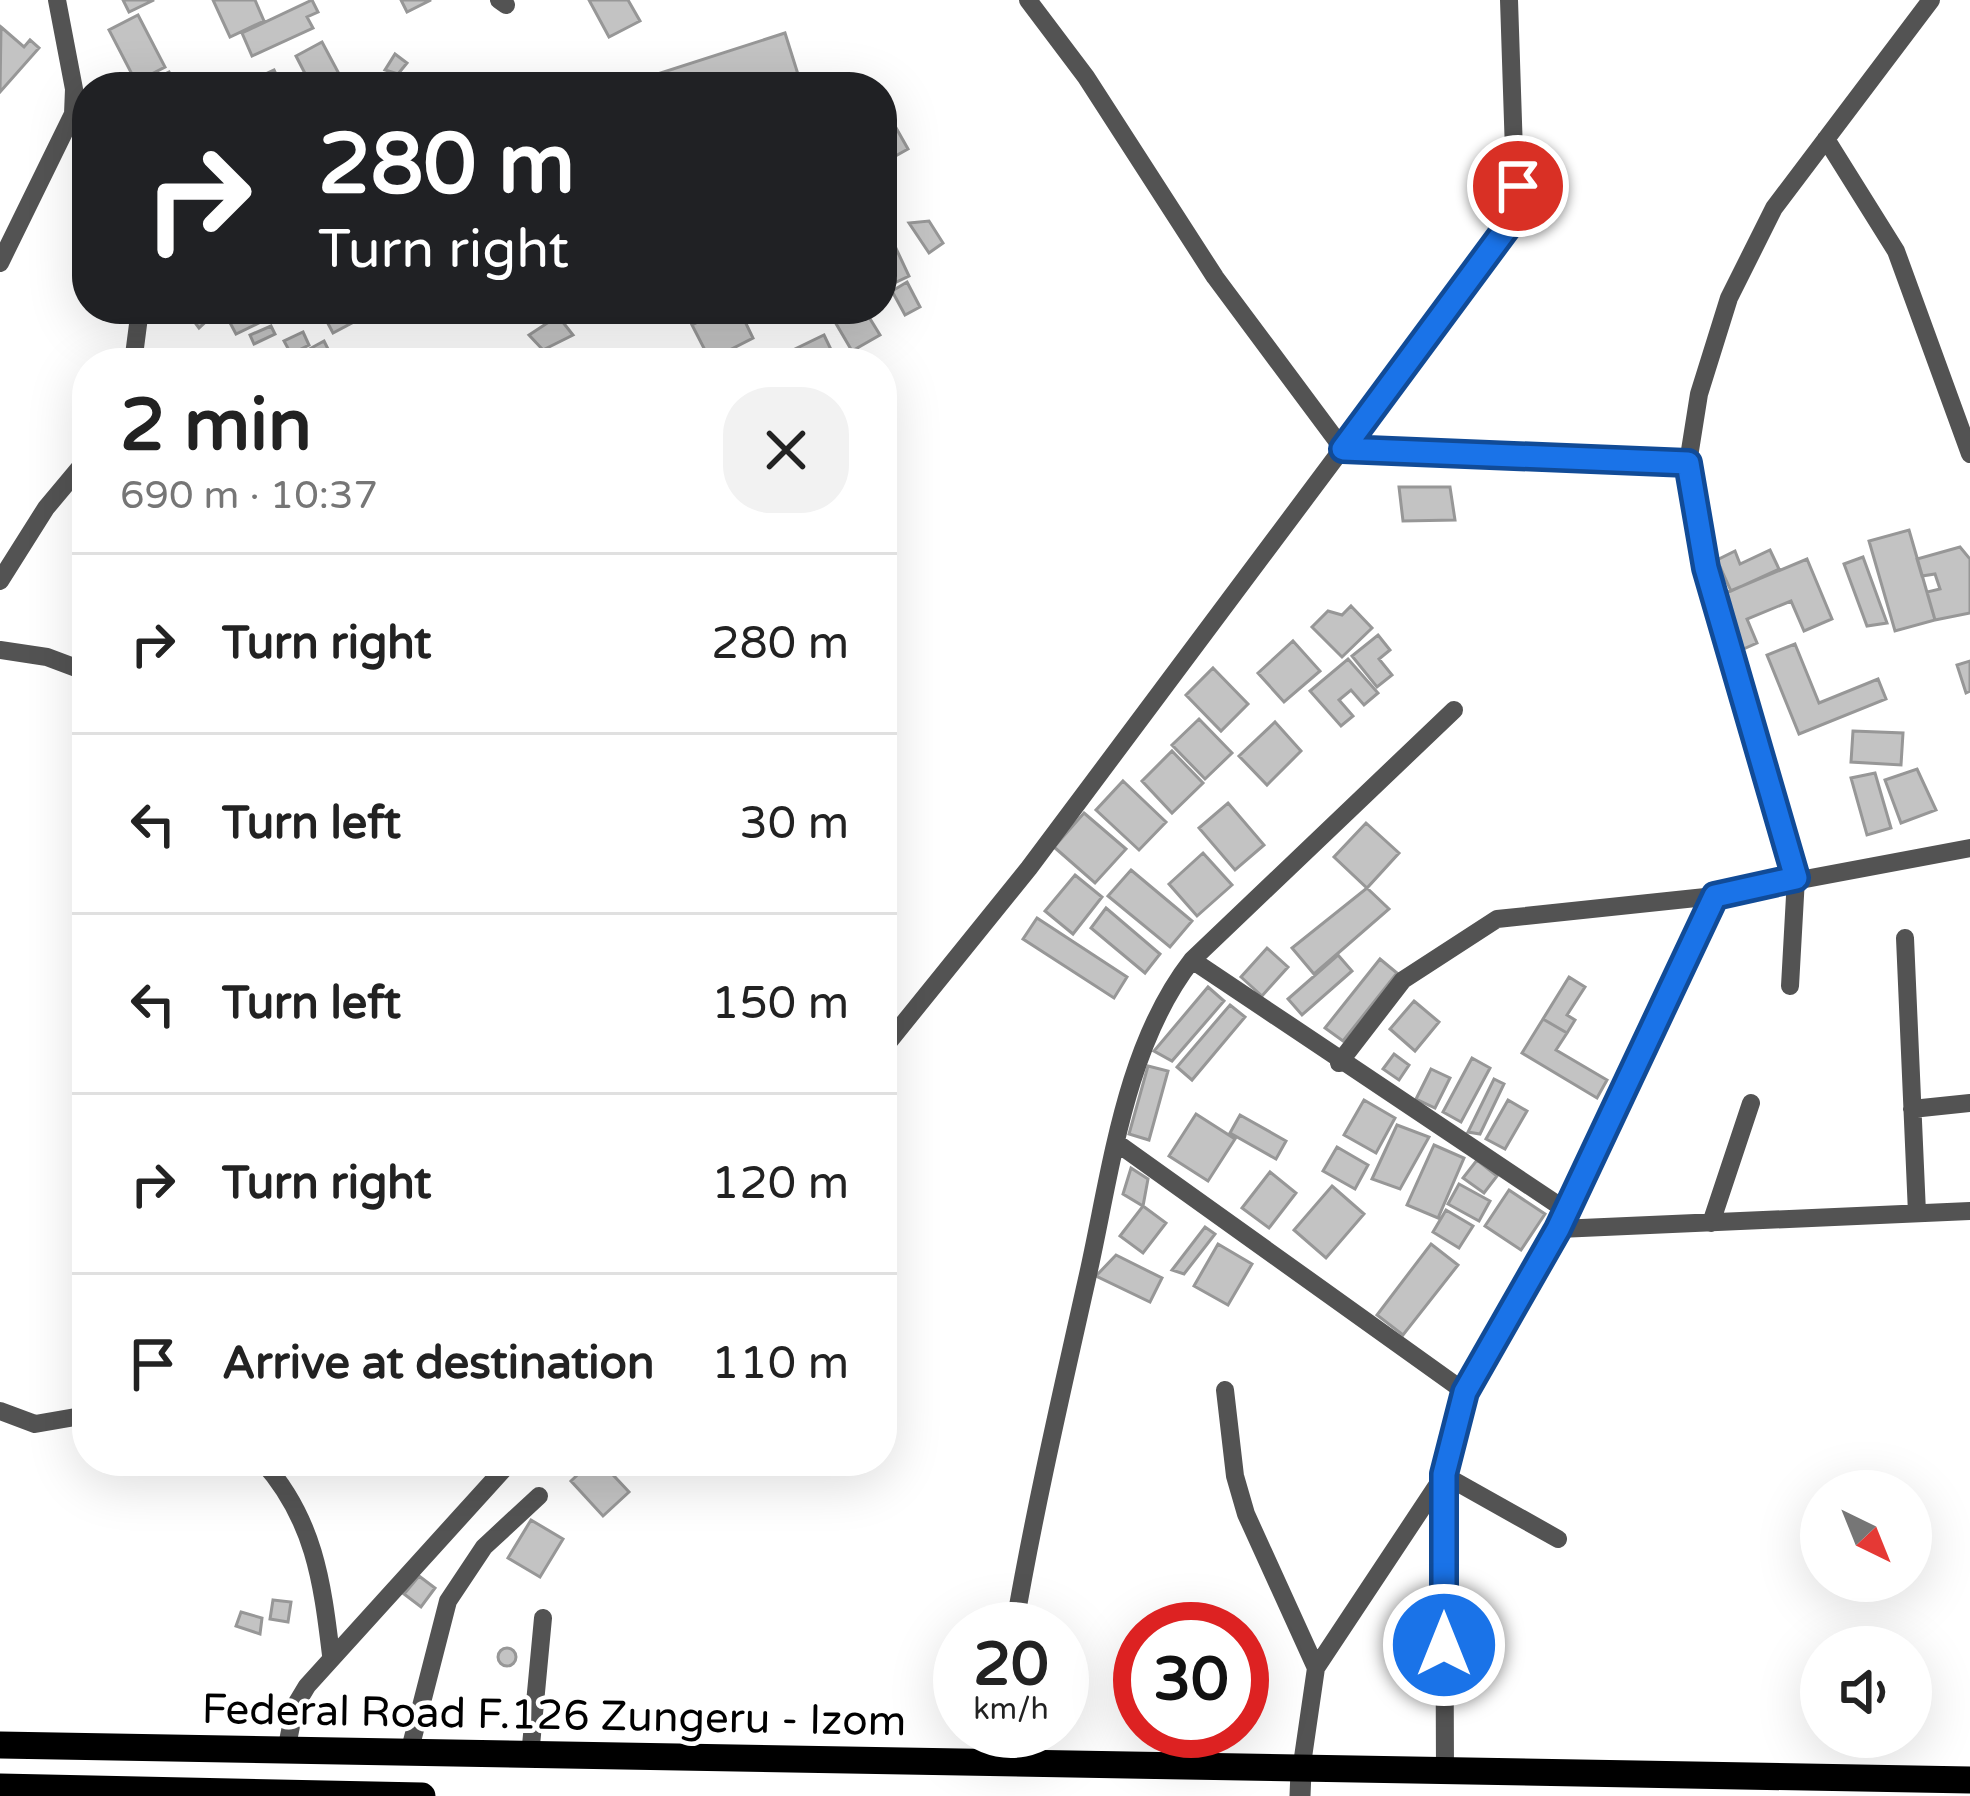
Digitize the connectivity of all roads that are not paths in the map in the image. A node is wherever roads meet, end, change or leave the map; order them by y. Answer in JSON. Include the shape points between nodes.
{"nodes":[{"id":1,"x":57,"y":0,"type":"edge"},
{"id":2,"x":1028,"y":0,"type":"edge"},
{"id":3,"x":1509,"y":0,"type":"edge"},
{"id":4,"x":1930,"y":0,"type":"edge"},
{"id":5,"x":72,"y":78,"type":"edge"},
{"id":6,"x":72,"y":115,"type":"edge"},
{"id":7,"x":1826,"y":139,"type":"junction"},
{"id":8,"x":0,"y":262,"type":"edge"},
{"id":9,"x":1343,"y":449,"type":"junction"},
{"id":10,"x":1970,"y":454,"type":"edge"},
{"id":11,"x":1688,"y":463,"type":"junction"},
{"id":12,"x":72,"y":478,"type":"edge"},
{"id":13,"x":0,"y":581,"type":"edge"},
{"id":14,"x":0,"y":650,"type":"edge"},
{"id":15,"x":72,"y":667,"type":"edge"},
{"id":16,"x":1454,"y":710,"type":"dead end"},
{"id":17,"x":1970,"y":848,"type":"edge"},
{"id":18,"x":1796,"y":878,"type":"junction"},
{"id":19,"x":1715,"y":896,"type":"junction"},
{"id":20,"x":1904,"y":938,"type":"dead end"},
{"id":21,"x":1192,"y":960,"type":"junction"},
{"id":22,"x":1790,"y":986,"type":"dead end"},
{"id":23,"x":897,"y":1023,"type":"edge"},
{"id":24,"x":903,"y":1024,"type":"junction"},
{"id":25,"x":897,"y":1031,"type":"edge"},
{"id":26,"x":1339,"y":1063,"type":"junction"},
{"id":27,"x":1970,"y":1102,"type":"edge"},
{"id":28,"x":1750,"y":1103,"type":"dead end"},
{"id":29,"x":1912,"y":1108,"type":"junction"},
{"id":30,"x":1117,"y":1142,"type":"junction"},
{"id":31,"x":1970,"y":1211,"type":"edge"},
{"id":32,"x":1917,"y":1214,"type":"junction"},
{"id":33,"x":1563,"y":1220,"type":"junction"},
{"id":34,"x":1711,"y":1223,"type":"junction"},
{"id":35,"x":1225,"y":1390,"type":"dead end"},
{"id":36,"x":1465,"y":1392,"type":"junction"},
{"id":37,"x":0,"y":1411,"type":"edge"},
{"id":38,"x":72,"y":1418,"type":"edge"},
{"id":39,"x":1444,"y":1474,"type":"junction"},
{"id":40,"x":274,"y":1476,"type":"edge"},
{"id":41,"x":497,"y":1476,"type":"edge"},
{"id":42,"x":538,"y":1496,"type":"dead end"},
{"id":43,"x":1558,"y":1539,"type":"dead end"},
{"id":44,"x":1020,"y":1602,"type":"edge"},
{"id":45,"x":543,"y":1618,"type":"dead end"},
{"id":46,"x":331,"y":1655,"type":"junction"},
{"id":47,"x":1316,"y":1668,"type":"junction"},
{"id":48,"x":0,"y":1744,"type":"edge"},
{"id":49,"x":286,"y":1750,"type":"junction"},
{"id":50,"x":409,"y":1754,"type":"junction"},
{"id":51,"x":530,"y":1756,"type":"junction"},
{"id":52,"x":996,"y":1758,"type":"edge"},
{"id":53,"x":996,"y":1763,"type":"junction"},
{"id":54,"x":1445,"y":1773,"type":"junction"},
{"id":55,"x":1970,"y":1780,"type":"edge"},
{"id":56,"x":1301,"y":1783,"type":"edge"},
{"id":57,"x":0,"y":1786,"type":"edge"},
{"id":58,"x":150,"y":1793,"type":"edge"},
{"id":59,"x":422,"y":1796,"type":"edge"}],
"edges":[{"from":1,"to":5,"type":"street"},
{"from":2,"to":9,"type":"street","via":[[1215,277]]},
{"from":3,"to":9,"type":"street","via":[[1522,201]]},
{"from":4,"to":7,"type":"street"},
{"from":6,"to":8,"type":"street"},
{"from":7,"to":10,"type":"street","via":[[1896,251]]},
{"from":7,"to":11,"type":"street","via":[[1774,208],[1729,298]]},
{"from":9,"to":11,"type":"street"},
{"from":9,"to":24,"type":"street"},
{"from":11,"to":18,"type":"street","via":[[1706,568]]},
{"from":12,"to":13,"type":"street"},
{"from":14,"to":15,"type":"street"},
{"from":16,"to":21,"type":"street"},
{"from":17,"to":18,"type":"street"},
{"from":18,"to":19,"type":"street"},
{"from":18,"to":22,"type":"street"},
{"from":19,"to":26,"type":"street","via":[[1481,926],[1403,980]]},
{"from":19,"to":33,"type":"street"},
{"from":20,"to":29,"type":"street"},
{"from":21,"to":26,"type":"street"},
{"from":21,"to":30,"type":"street","via":[[1148,1033]]},
{"from":23,"to":24,"type":"street"},
{"from":24,"to":25,"type":"street"},
{"from":26,"to":33,"type":"street"},
{"from":27,"to":29,"type":"street"},
{"from":28,"to":34,"type":"street"},
{"from":29,"to":32,"type":"street"},
{"from":30,"to":36,"type":"street"},
{"from":30,"to":44,"type":"street"},
{"from":31,"to":32,"type":"street"},
{"from":32,"to":34,"type":"street"},
{"from":33,"to":34,"type":"street"},
{"from":33,"to":36,"type":"street"},
{"from":35,"to":47,"type":"street","via":[[1246,1514]]},
{"from":36,"to":39,"type":"street"},
{"from":37,"to":38,"type":"street","via":[[35,1424]]},
{"from":39,"to":43,"type":"street"},
{"from":39,"to":47,"type":"street"},
{"from":39,"to":54,"type":"street"},
{"from":40,"to":46,"type":"street","via":[[317,1553]]},
{"from":41,"to":46,"type":"street"},
{"from":42,"to":50,"type":"street","via":[[484,1547],[448,1601]]},
{"from":45,"to":51,"type":"street"},
{"from":46,"to":49,"type":"street","via":[[295,1706]]},
{"from":47,"to":56,"type":"street"},
{"from":48,"to":49,"type":"main road","name":"Federal Road F.126 Zungeru - Izom"},
{"from":49,"to":50,"type":"main road","name":"Federal Road F.126 Zungeru - Izom"},
{"from":50,"to":51,"type":"main road","name":"Federal Road F.126 Zungeru - Izom"},
{"from":51,"to":53,"type":"main road","name":"Federal Road F.126 Zungeru - Izom"},
{"from":52,"to":53,"type":"street"},
{"from":53,"to":56,"type":"main road","name":"Federal Road F.126 Zungeru - Izom"},
{"from":54,"to":55,"type":"main road","name":"Federal Road F.126 Zungeru - Izom"},
{"from":54,"to":56,"type":"main road","name":"Federal Road F.126 Zungeru - Izom"},
{"from":57,"to":58,"type":"main road","name":"Federal Road F.126 Zungeru - Izom"},
{"from":58,"to":59,"type":"main road","name":"Federal Road F.126 Zungeru - Izom"}]}
